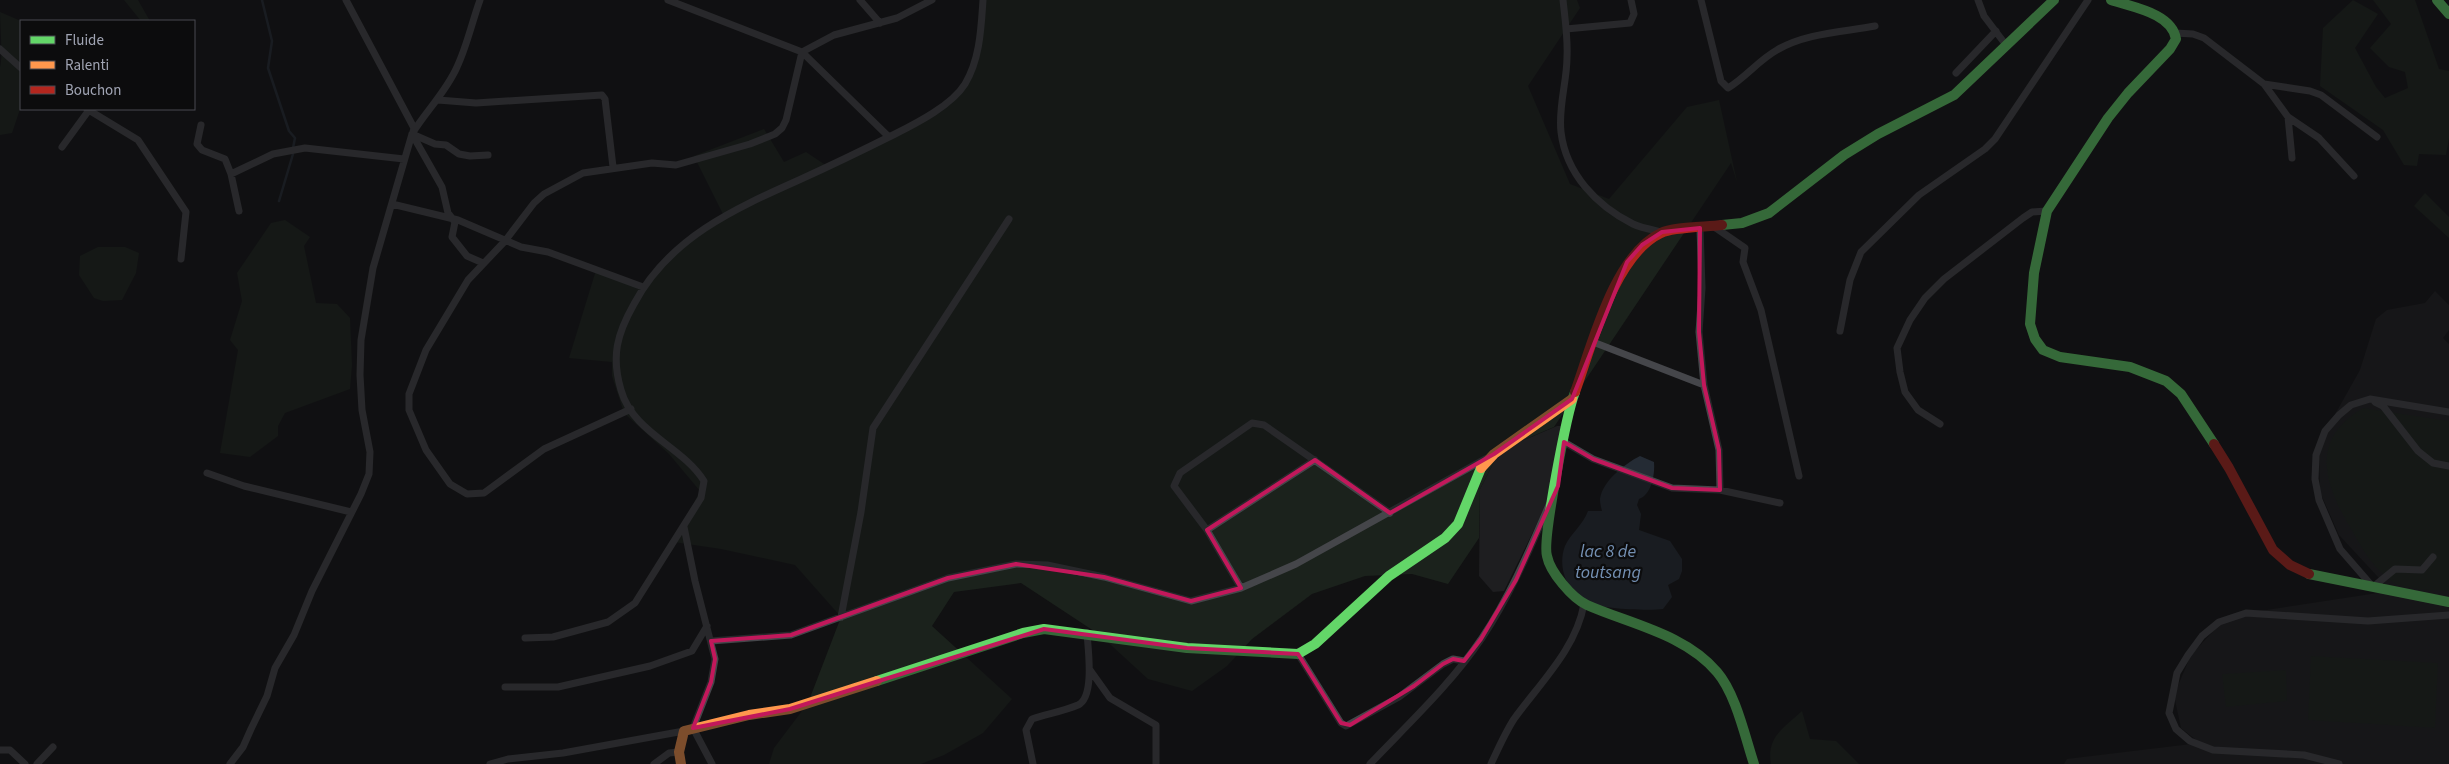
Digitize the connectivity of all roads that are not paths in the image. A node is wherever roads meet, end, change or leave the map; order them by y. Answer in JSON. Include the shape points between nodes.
{"nodes":[{"id":1,"x":346,"y":0,"type":"edge"},
{"id":2,"x":480,"y":0,"type":"edge"},
{"id":3,"x":668,"y":0,"type":"edge"},
{"id":4,"x":860,"y":0,"type":"edge"},
{"id":5,"x":932,"y":0,"type":"edge"},
{"id":6,"x":983,"y":0,"type":"edge"},
{"id":7,"x":1564,"y":0,"type":"edge"},
{"id":8,"x":1631,"y":0,"type":"edge"},
{"id":9,"x":1701,"y":0,"type":"edge"},
{"id":10,"x":1978,"y":0,"type":"edge"},
{"id":11,"x":2054,"y":0,"type":"edge"},
{"id":12,"x":2088,"y":0,"type":"edge"},
{"id":13,"x":2111,"y":0,"type":"edge"},
{"id":14,"x":2437,"y":0,"type":"edge"},
{"id":15,"x":2449,"y":14,"type":"edge"},
{"id":16,"x":880,"y":23,"type":"junction"},
{"id":17,"x":1875,"y":26,"type":"dead end"},
{"id":18,"x":1566,"y":30,"type":"junction"},
{"id":19,"x":1996,"y":31,"type":"junction"},
{"id":20,"x":2175,"y":33,"type":"junction"},
{"id":21,"x":2006,"y":46,"type":"junction"},
{"id":22,"x":0,"y":50,"type":"edge"},
{"id":23,"x":802,"y":52,"type":"junction"},
{"id":24,"x":20,"y":67,"type":"edge"},
{"id":25,"x":1956,"y":72,"type":"dead end"},
{"id":26,"x":2264,"y":84,"type":"junction"},
{"id":27,"x":438,"y":100,"type":"junction"},
{"id":28,"x":87,"y":110,"type":"edge"},
{"id":29,"x":90,"y":110,"type":"edge"},
{"id":30,"x":2288,"y":117,"type":"junction"},
{"id":31,"x":200,"y":125,"type":"dead end"},
{"id":32,"x":412,"y":134,"type":"junction"},
{"id":33,"x":2377,"y":136,"type":"dead end"},
{"id":34,"x":889,"y":138,"type":"junction"},
{"id":35,"x":62,"y":147,"type":"dead end"},
{"id":36,"x":488,"y":154,"type":"dead end"},
{"id":37,"x":404,"y":158,"type":"junction"},
{"id":38,"x":2292,"y":158,"type":"dead end"},
{"id":39,"x":613,"y":167,"type":"junction"},
{"id":40,"x":231,"y":174,"type":"junction"},
{"id":41,"x":2354,"y":176,"type":"dead end"},
{"id":42,"x":392,"y":204,"type":"junction"},
{"id":43,"x":239,"y":210,"type":"dead end"},
{"id":44,"x":2047,"y":211,"type":"junction"},
{"id":45,"x":450,"y":218,"type":"junction"},
{"id":46,"x":1009,"y":220,"type":"dead end"},
{"id":47,"x":1713,"y":226,"type":"junction"},
{"id":48,"x":1700,"y":228,"type":"junction"},
{"id":49,"x":1662,"y":232,"type":"junction"},
{"id":50,"x":505,"y":241,"type":"junction"},
{"id":51,"x":181,"y":259,"type":"dead end"},
{"id":52,"x":483,"y":262,"type":"junction"},
{"id":53,"x":643,"y":287,"type":"junction"},
{"id":54,"x":1840,"y":331,"type":"dead end"},
{"id":55,"x":1593,"y":342,"type":"junction"},
{"id":56,"x":1704,"y":386,"type":"junction"},
{"id":57,"x":1572,"y":399,"type":"junction"},
{"id":58,"x":2370,"y":399,"type":"junction"},
{"id":59,"x":631,"y":408,"type":"junction"},
{"id":60,"x":2449,"y":412,"type":"edge"},
{"id":61,"x":1940,"y":424,"type":"dead end"},
{"id":62,"x":1564,"y":442,"type":"junction"},
{"id":63,"x":1494,"y":454,"type":"junction"},
{"id":64,"x":1315,"y":460,"type":"junction"},
{"id":65,"x":2449,"y":466,"type":"edge"},
{"id":66,"x":207,"y":474,"type":"dead end"},
{"id":67,"x":1799,"y":476,"type":"dead end"},
{"id":68,"x":1558,"y":486,"type":"junction"},
{"id":69,"x":1720,"y":490,"type":"junction"},
{"id":70,"x":1780,"y":502,"type":"dead end"},
{"id":71,"x":351,"y":512,"type":"junction"},
{"id":72,"x":1390,"y":513,"type":"junction"},
{"id":73,"x":684,"y":527,"type":"junction"},
{"id":74,"x":1207,"y":530,"type":"junction"},
{"id":75,"x":2433,"y":557,"type":"dead end"},
{"id":76,"x":2373,"y":587,"type":"junction"},
{"id":77,"x":1241,"y":588,"type":"junction"},
{"id":78,"x":2449,"y":602,"type":"edge"},
{"id":79,"x":1584,"y":604,"type":"junction"},
{"id":80,"x":2449,"y":615,"type":"edge"},
{"id":81,"x":841,"y":617,"type":"junction"},
{"id":82,"x":708,"y":626,"type":"junction"},
{"id":83,"x":1087,"y":633,"type":"junction"},
{"id":84,"x":525,"y":638,"type":"dead end"},
{"id":85,"x":711,"y":640,"type":"junction"},
{"id":86,"x":1298,"y":654,"type":"junction"},
{"id":87,"x":1464,"y":661,"type":"junction"},
{"id":88,"x":1090,"y":670,"type":"junction"},
{"id":89,"x":505,"y":687,"type":"dead end"},
{"id":90,"x":689,"y":730,"type":"junction"},
{"id":91,"x":53,"y":747,"type":"dead end"},
{"id":92,"x":0,"y":750,"type":"edge"},
{"id":93,"x":679,"y":752,"type":"junction"},
{"id":94,"x":26,"y":764,"type":"edge"},
{"id":95,"x":37,"y":764,"type":"edge"},
{"id":96,"x":230,"y":764,"type":"edge"},
{"id":97,"x":490,"y":764,"type":"edge"},
{"id":98,"x":654,"y":764,"type":"edge"},
{"id":99,"x":680,"y":764,"type":"edge"},
{"id":100,"x":712,"y":764,"type":"edge"},
{"id":101,"x":1033,"y":764,"type":"edge"},
{"id":102,"x":1156,"y":764,"type":"edge"},
{"id":103,"x":1370,"y":764,"type":"edge"},
{"id":104,"x":1491,"y":764,"type":"edge"},
{"id":105,"x":1754,"y":764,"type":"edge"},
{"id":106,"x":2339,"y":764,"type":"edge"}],
"edges":[{"from":1,"to":32,"type":"street","via":[[414,128]]},
{"from":2,"to":27,"type":"street","via":[[458,66]]},
{"from":3,"to":23,"type":"street"},
{"from":4,"to":16,"type":"street"},
{"from":5,"to":16,"type":"street"},
{"from":6,"to":34,"type":"street","via":[[976,59],[964,85],[953,98]]},
{"from":7,"to":18,"type":"street"},
{"from":8,"to":18,"type":"street","via":[[1634,14],[1630,23]]},
{"from":9,"to":17,"type":"street","via":[[1722,81],[1728,88],[1779,48],[1808,38]]},
{"from":10,"to":19,"type":"street","via":[[1984,16]]},
{"from":11,"to":21,"type":"street"},
{"from":12,"to":54,"type":"street","via":[[1995,140],[1919,195],[1861,252],[1850,280]]},
{"from":13,"to":20,"type":"street","via":[[2152,14]]},
{"from":14,"to":15,"type":"street"},
{"from":16,"to":23,"type":"street","via":[[834,35]]},
{"from":18,"to":49,"type":"street","via":[[1561,132],[1567,161],[1583,185],[1603,205],[1634,225]]},
{"from":19,"to":21,"type":"street"},
{"from":19,"to":25,"type":"street"},
{"from":20,"to":26,"type":"street","via":[[2204,38]]},
{"from":20,"to":44,"type":"street","via":[[2176,39],[2170,49],[2108,118]]},
{"from":21,"to":47,"type":"street","via":[[1954,95],[1844,155],[1774,210],[1742,223]]},
{"from":22,"to":24,"type":"street"},
{"from":23,"to":34,"type":"street"},
{"from":23,"to":39,"type":"street","via":[[786,120],[775,134],[676,165],[652,163]]},
{"from":26,"to":30,"type":"street"},
{"from":26,"to":33,"type":"street","via":[[2321,95]]},
{"from":27,"to":32,"type":"street"},
{"from":27,"to":39,"type":"street","via":[[476,103],[602,94]]},
{"from":28,"to":35,"type":"street"},
{"from":29,"to":51,"type":"street","via":[[138,140],[186,212]]},
{"from":30,"to":38,"type":"street"},
{"from":30,"to":41,"type":"street","via":[[2319,138]]},
{"from":31,"to":40,"type":"street","via":[[197,144],[202,150],[226,159]]},
{"from":32,"to":36,"type":"street","via":[[459,154]]},
{"from":32,"to":37,"type":"street"},
{"from":32,"to":45,"type":"street","via":[[442,187]]},
{"from":34,"to":53,"type":"street","via":[[719,218],[686,240]]},
{"from":37,"to":40,"type":"street","via":[[305,148],[273,154]]},
{"from":37,"to":42,"type":"street"},
{"from":39,"to":50,"type":"street","via":[[582,173],[544,194]]},
{"from":40,"to":43,"type":"street"},
{"from":42,"to":45,"type":"street"},
{"from":42,"to":71,"type":"street","via":[[373,268],[363,321],[360,375],[362,410],[370,452],[369,474]]},
{"from":44,"to":61,"type":"street","via":[[2032,212],[2022,218],[1944,279],[1910,320],[1897,348],[1905,392],[1918,410]]},
{"from":44,"to":76,"type":"street","via":[[2030,309],[2032,332],[2043,350],[2060,357],[2130,367],[2166,381],[2181,394],[2194,413],[2229,468],[2272,550],[2282,560],[2311,575]]},
{"from":45,"to":50,"type":"street"},
{"from":45,"to":52,"type":"street","via":[[455,222],[452,237],[467,256]]},
{"from":46,"to":81,"type":"street","via":[[874,428]]},
{"from":47,"to":48,"type":"street"},
{"from":47,"to":67,"type":"street","via":[[1745,248],[1743,262],[1761,310]]},
{"from":48,"to":49,"type":"street"},
{"from":48,"to":56,"type":"street","via":[[1702,288],[1699,332]]},
{"from":49,"to":55,"type":"street","via":[[1642,245],[1626,262]]},
{"from":50,"to":52,"type":"street"},
{"from":50,"to":53,"type":"street","via":[[548,252]]},
{"from":52,"to":59,"type":"street","via":[[468,280],[426,350],[409,394],[409,410],[426,450],[450,484],[467,494],[484,493],[544,449]]},
{"from":53,"to":59,"type":"street","via":[[617,340],[621,390]]},
{"from":55,"to":56,"type":"street"},
{"from":55,"to":57,"type":"street"},
{"from":56,"to":69,"type":"street","via":[[1719,450]]},
{"from":57,"to":62,"type":"street"},
{"from":57,"to":63,"type":"street"},
{"from":58,"to":60,"type":"street"},
{"from":58,"to":65,"type":"street","via":[[2382,406],[2418,451],[2433,463]]},
{"from":58,"to":76,"type":"street","via":[[2351,405],[2325,431],[2316,455],[2315,479],[2319,500],[2340,549]]},
{"from":59,"to":73,"type":"street","via":[[646,429],[695,467],[704,481],[701,498]]},
{"from":62,"to":68,"type":"street"},
{"from":62,"to":69,"type":"street","via":[[1594,459],[1672,488]]},
{"from":63,"to":72,"type":"street"},
{"from":63,"to":86,"type":"street","via":[[1477,476],[1458,524],[1444,538],[1389,576],[1315,644]]},
{"from":64,"to":72,"type":"street"},
{"from":64,"to":74,"type":"street"},
{"from":64,"to":74,"type":"street","via":[[1264,425],[1252,423],[1180,472],[1176,478],[1174,486]]},
{"from":66,"to":71,"type":"street"},
{"from":68,"to":79,"type":"street","via":[[1549,522],[1546,555],[1555,576]]},
{"from":68,"to":87,"type":"street","via":[[1506,599]]},
{"from":69,"to":70,"type":"street"},
{"from":71,"to":96,"type":"street","via":[[294,635],[275,668],[243,747]]},
{"from":72,"to":77,"type":"street","via":[[1296,564]]},
{"from":73,"to":82,"type":"street"},
{"from":73,"to":84,"type":"street","via":[[635,603],[608,622],[553,637]]},
{"from":74,"to":77,"type":"street"},
{"from":75,"to":76,"type":"street","via":[[2422,570],[2395,569]]},
{"from":76,"to":78,"type":"street"},
{"from":77,"to":81,"type":"street","via":[[1191,601],[1104,577],[1016,564],[948,578]]},
{"from":79,"to":104,"type":"street","via":[[1581,623],[1545,681],[1514,720]]},
{"from":79,"to":105,"type":"street","via":[[1661,634],[1695,652],[1718,673],[1731,696]]},
{"from":80,"to":106,"type":"street","via":[[2368,621],[2246,613],[2219,622],[2202,636],[2177,673],[2169,713],[2176,729],[2190,742],[2213,750],[2304,755]]},
{"from":81,"to":85,"type":"street","via":[[791,635]]},
{"from":82,"to":85,"type":"street"},
{"from":82,"to":89,"type":"street","via":[[692,650],[650,666],[558,687]]},
{"from":83,"to":86,"type":"street","via":[[1187,648]]},
{"from":83,"to":88,"type":"street"},
{"from":83,"to":90,"type":"street","via":[[1044,629],[1023,633],[790,710],[749,715]]},
{"from":85,"to":90,"type":"street","via":[[715,659],[711,682]]},
{"from":86,"to":87,"type":"street","via":[[1346,726],[1398,697],[1443,664],[1453,659]]},
{"from":87,"to":103,"type":"street"},
{"from":88,"to":101,"type":"street","via":[[1086,694],[1080,704],[1032,719],[1026,730]]},
{"from":88,"to":102,"type":"street","via":[[1110,698],[1156,725]]},
{"from":90,"to":93,"type":"street"},
{"from":90,"to":97,"type":"street"},
{"from":90,"to":100,"type":"street"},
{"from":91,"to":95,"type":"street"},
{"from":92,"to":94,"type":"street","via":[[10,750]]},
{"from":93,"to":98,"type":"street","via":[[669,754]]},
{"from":93,"to":99,"type":"street"}]}
